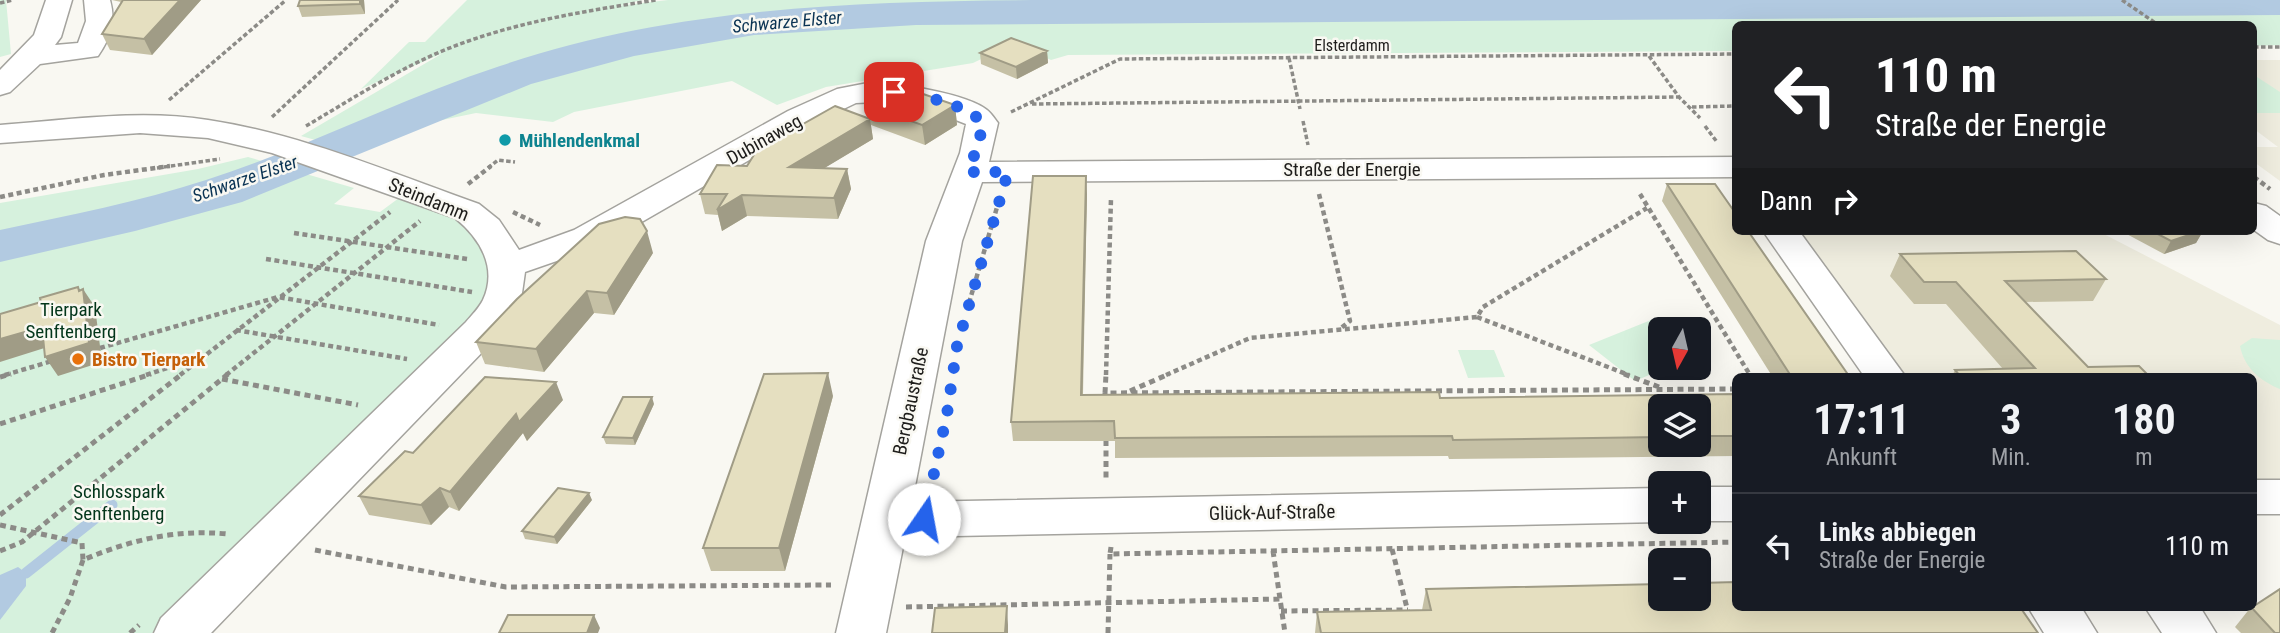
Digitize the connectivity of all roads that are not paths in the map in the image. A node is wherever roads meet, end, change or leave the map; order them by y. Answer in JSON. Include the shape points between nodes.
{"nodes":[{"id":1,"x":59,"y":0,"type":"edge"},
{"id":2,"x":97,"y":0,"type":"edge"},
{"id":3,"x":32,"y":56,"type":"junction"},
{"id":4,"x":0,"y":86,"type":"edge"},
{"id":5,"x":0,"y":134,"type":"edge"},
{"id":6,"x":1732,"y":167,"type":"edge"},
{"id":7,"x":969,"y":172,"type":"junction"},
{"id":8,"x":2257,"y":215,"type":"edge"},
{"id":9,"x":2280,"y":233,"type":"edge"},
{"id":10,"x":1784,"y":235,"type":"edge"},
{"id":11,"x":486,"y":273,"type":"junction"},
{"id":12,"x":1883,"y":373,"type":"edge"},
{"id":13,"x":2280,"y":497,"type":"edge"},
{"id":14,"x":2257,"y":498,"type":"edge"},
{"id":15,"x":1711,"y":504,"type":"edge"},
{"id":16,"x":1732,"y":504,"type":"edge"},
{"id":17,"x":1648,"y":506,"type":"edge"},
{"id":18,"x":884,"y":520,"type":"junction"},
{"id":19,"x":866,"y":608,"type":"edge"},
{"id":20,"x":2056,"y":611,"type":"edge"},
{"id":21,"x":2173,"y":611,"type":"edge"},
{"id":22,"x":179,"y":633,"type":"edge"},
{"id":23,"x":2072,"y":633,"type":"edge"},
{"id":24,"x":2191,"y":633,"type":"edge"}],
"edges":[{"from":1,"to":3,"type":"street","via":[[47,37]]},
{"from":2,"to":3,"type":"street","via":[[100,30],[88,50]]},
{"from":3,"to":4,"type":"street"},
{"from":5,"to":11,"type":"street","name":"Steindamm","via":[[140,124],[281,141],[467,211],[493,232]]},
{"from":6,"to":7,"type":"street","name":"Straße der Energie"},
{"from":7,"to":11,"type":"street","name":"Dubinaweg","via":[[981,137],[982,122],[975,115],[915,95],[873,91],[848,95],[587,238]]},
{"from":7,"to":18,"type":"street","name":"Bergbaustraße","via":[[944,241]]},
{"from":8,"to":9,"type":"street"},
{"from":10,"to":12,"type":"street"},
{"from":11,"to":22,"type":"street","via":[[502,300],[480,331],[443,346],[253,538]]},
{"from":13,"to":14,"type":"street"},
{"from":15,"to":16,"type":"street"},
{"from":17,"to":18,"type":"street","name":"Glück-Auf-Straße","via":[[1108,534]]},
{"from":18,"to":19,"type":"street","name":"Bergbaustraße"},
{"from":20,"to":23,"type":"street"},
{"from":21,"to":24,"type":"street"}]}
